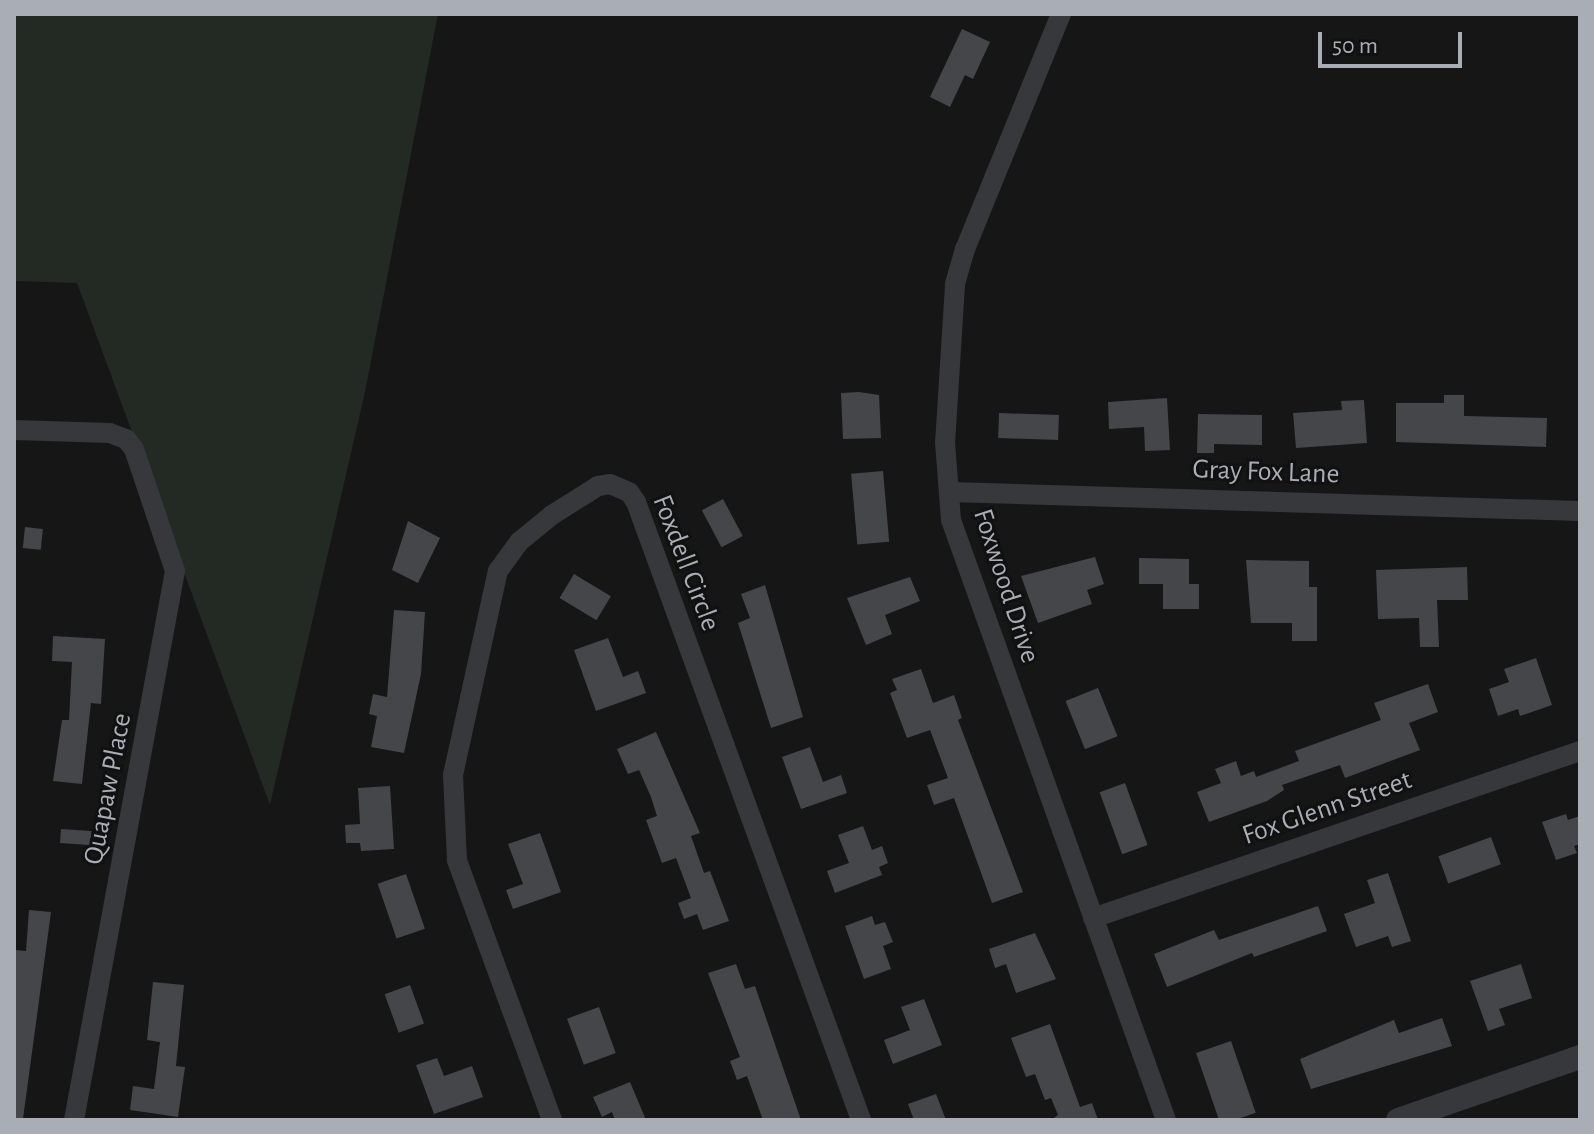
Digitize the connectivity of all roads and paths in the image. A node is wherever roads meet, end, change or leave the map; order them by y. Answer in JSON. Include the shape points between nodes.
{"nodes":[{"id":1,"x":1061,"y":14,"type":"edge"},
{"id":2,"x":14,"y":430,"type":"edge"},
{"id":3,"x":950,"y":492,"type":"junction"},
{"id":4,"x":1580,"y":511,"type":"edge"},
{"id":5,"x":1580,"y":751,"type":"edge"},
{"id":6,"x":1093,"y":918,"type":"junction"},
{"id":7,"x":1580,"y":1057,"type":"edge"},
{"id":8,"x":74,"y":1120,"type":"edge"},
{"id":9,"x":552,"y":1120,"type":"edge"},
{"id":10,"x":861,"y":1120,"type":"edge"},
{"id":11,"x":1166,"y":1120,"type":"edge"},
{"id":12,"x":1398,"y":1120,"type":"edge"}],
"edges":[{"from":1,"to":3,"type":"street","name":"Foxwood Drive","via":[[955,285],[945,442]]},
{"from":2,"to":8,"type":"street","name":"Quapaw Place","via":[[118,434],[134,449],[171,555],[174,588]]},
{"from":3,"to":4,"type":"street","name":"Gray Fox Lane"},
{"from":3,"to":6,"type":"street","name":"Foxwood Drive","via":[[956,540]]},
{"from":5,"to":6,"type":"street","name":"Fox Glenn Street"},
{"from":6,"to":11,"type":"street","name":"Foxwood Drive"},
{"from":7,"to":12,"type":"street"},
{"from":9,"to":10,"type":"street","name":"Foxdell Circle","via":[[457,860],[453,775],[498,571],[519,542],[552,515],[610,484],[629,492],[636,502]]}]}
